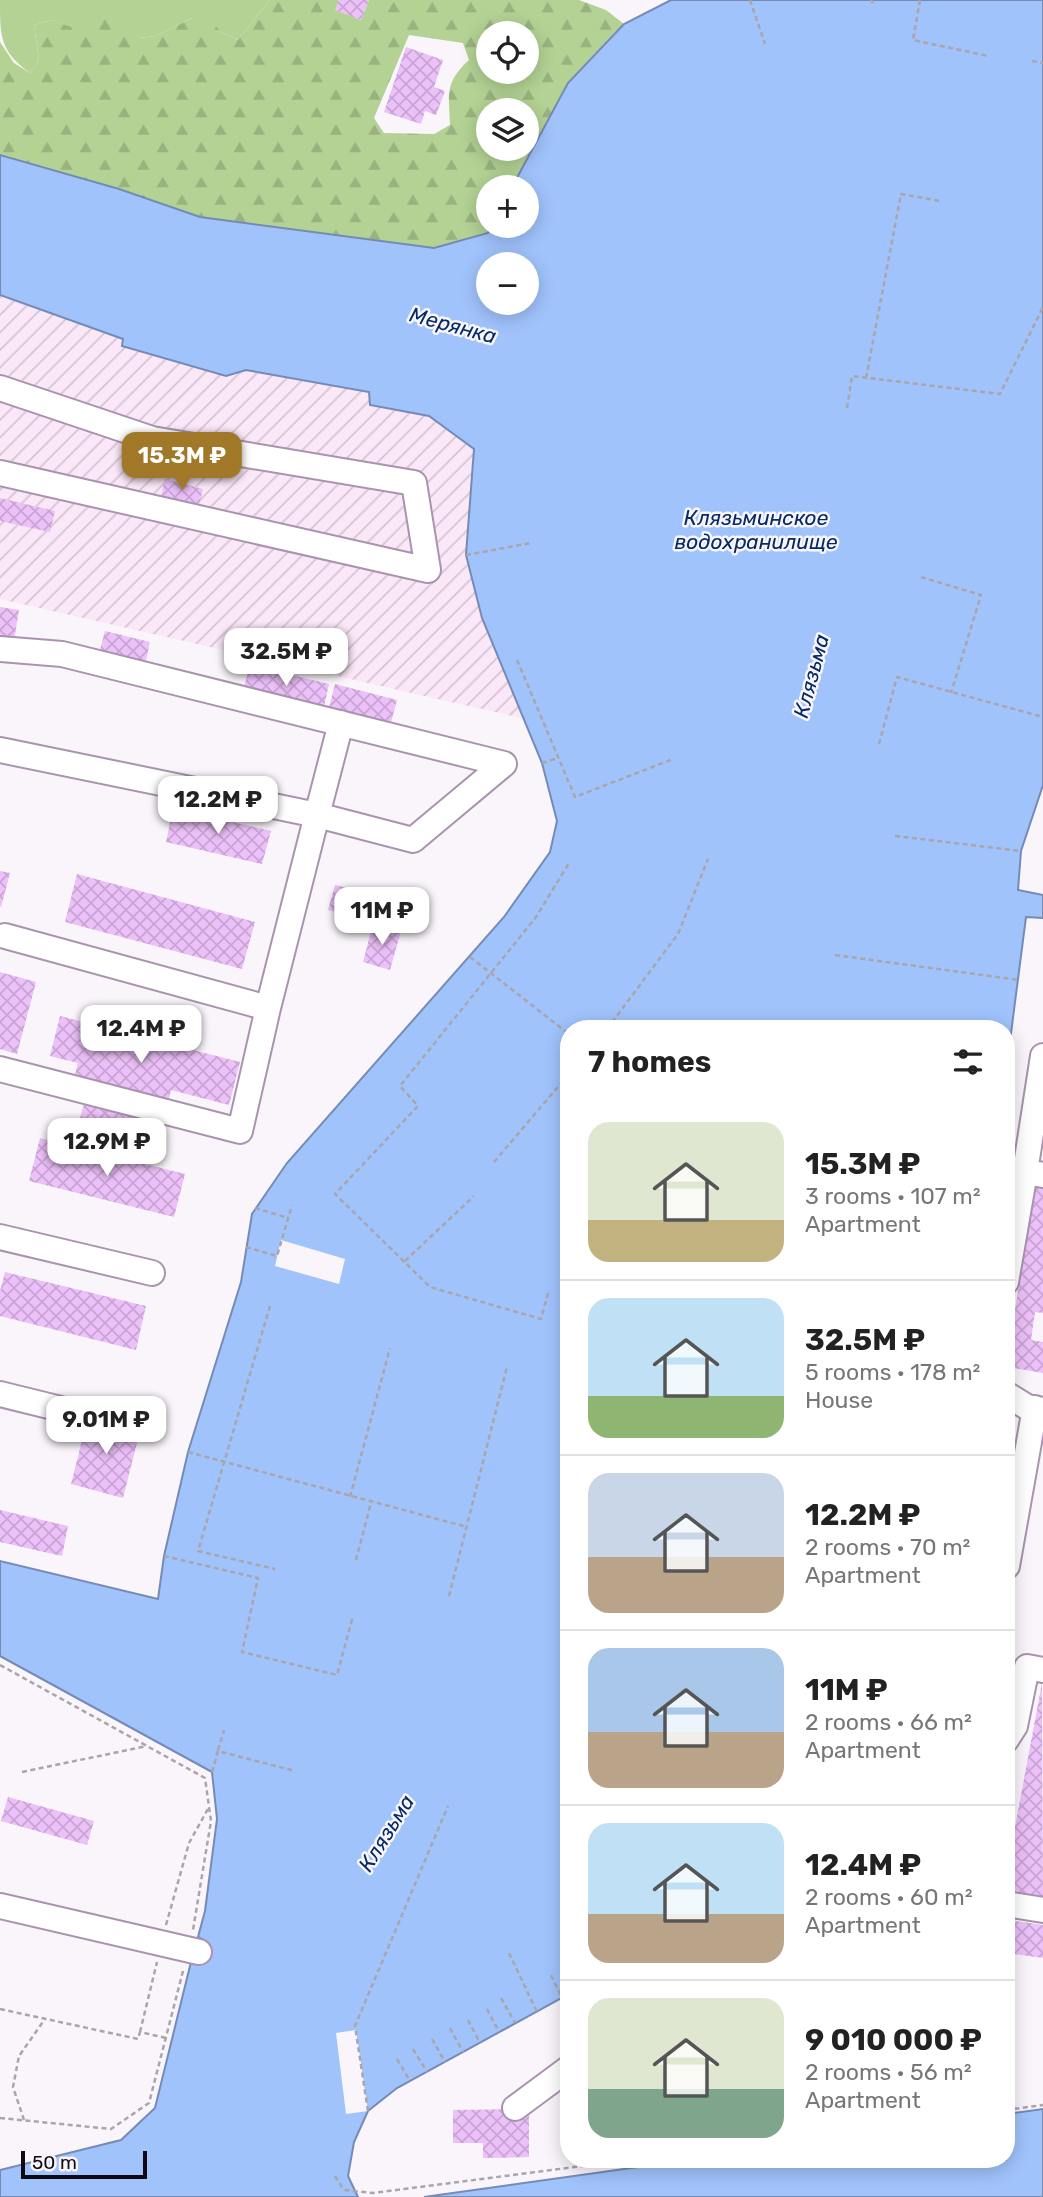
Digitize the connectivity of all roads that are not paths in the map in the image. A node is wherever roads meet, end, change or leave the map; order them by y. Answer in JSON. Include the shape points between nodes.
{"nodes":[{"id":1,"x":0,"y":388,"type":"edge"},
{"id":2,"x":0,"y":473,"type":"edge"},
{"id":3,"x":0,"y":649,"type":"edge"},
{"id":4,"x":341,"y":723,"type":"junction"},
{"id":5,"x":0,"y":750,"type":"edge"},
{"id":6,"x":317,"y":816,"type":"junction"},
{"id":7,"x":5,"y":936,"type":"dead end"},
{"id":8,"x":268,"y":1008,"type":"junction"},
{"id":9,"x":1043,"y":1060,"type":"edge"},
{"id":10,"x":0,"y":1069,"type":"edge"},
{"id":11,"x":1034,"y":1174,"type":"edge"},
{"id":12,"x":0,"y":1237,"type":"edge"},
{"id":13,"x":1015,"y":1247,"type":"edge"},
{"id":14,"x":152,"y":1273,"type":"dead end"},
{"id":15,"x":0,"y":1394,"type":"edge"},
{"id":16,"x":1015,"y":1400,"type":"edge"},
{"id":17,"x":1039,"y":1409,"type":"edge"},
{"id":18,"x":69,"y":1411,"type":"dead end"},
{"id":19,"x":1015,"y":1527,"type":"edge"},
{"id":20,"x":1043,"y":1670,"type":"edge"},
{"id":21,"x":1015,"y":1726,"type":"edge"},
{"id":22,"x":1015,"y":1905,"type":"edge"},
{"id":23,"x":0,"y":1906,"type":"edge"},
{"id":24,"x":1043,"y":1910,"type":"edge"},
{"id":25,"x":194,"y":1951,"type":"road end"},
{"id":26,"x":560,"y":2075,"type":"edge"},
{"id":27,"x":515,"y":2108,"type":"dead end"}],
"edges":[{"from":1,"to":2,"type":"lane","via":[[152,439],[414,483],[428,570]]},
{"from":3,"to":4,"type":"lane","via":[[62,654]]},
{"from":4,"to":6,"type":"lane"},
{"from":4,"to":6,"type":"lane","via":[[504,764],[413,840]]},
{"from":5,"to":6,"type":"lane"},
{"from":6,"to":8,"type":"lane"},
{"from":7,"to":8,"type":"lane"},
{"from":8,"to":10,"type":"lane","via":[[240,1131]]},
{"from":9,"to":11,"type":"lane"},
{"from":11,"to":13,"type":"lane"},
{"from":12,"to":14,"type":"lane"},
{"from":15,"to":18,"type":"lane"},
{"from":16,"to":17,"type":"lane"},
{"from":17,"to":19,"type":"lane"},
{"from":20,"to":21,"type":"lane","via":[[1027,1667]]},
{"from":22,"to":24,"type":"lane"},
{"from":23,"to":25,"type":"lane"},
{"from":26,"to":27,"type":"lane"}]}
